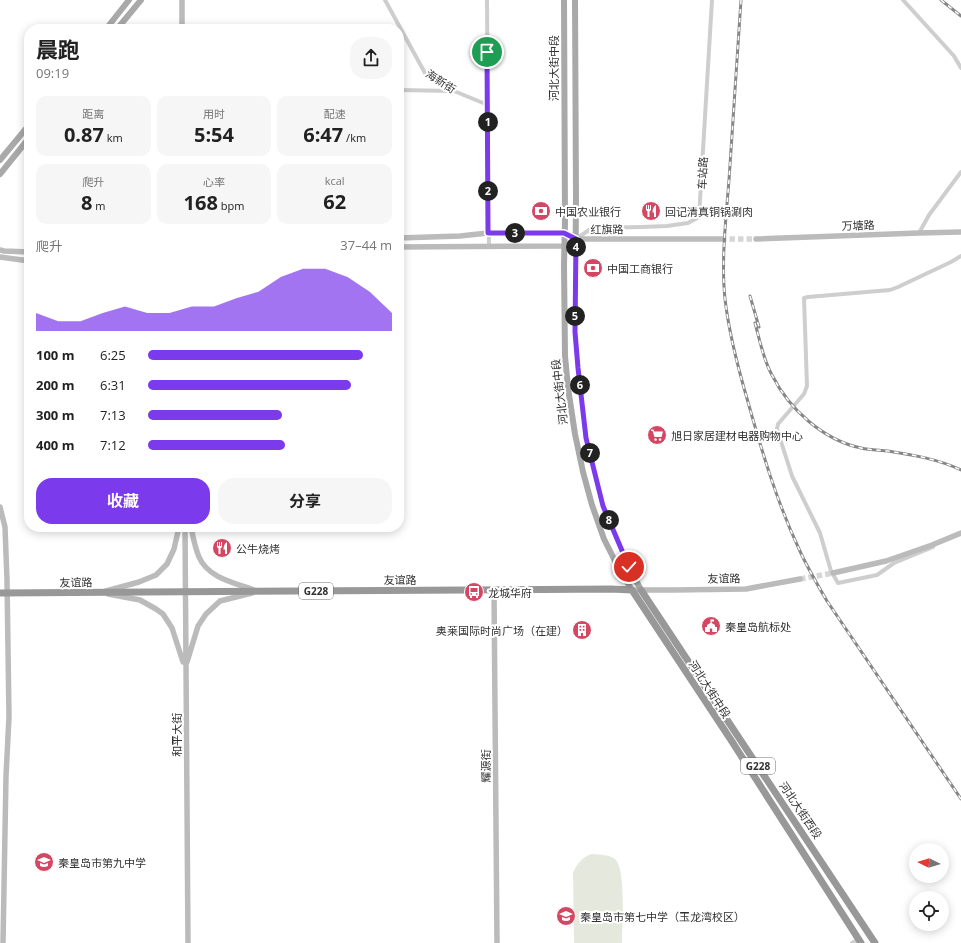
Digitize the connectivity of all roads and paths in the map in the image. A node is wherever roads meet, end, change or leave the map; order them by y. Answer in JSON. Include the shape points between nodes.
{"nodes":[{"id":1,"x":129,"y":0,"type":"edge"},
{"id":2,"x":141,"y":0,"type":"edge"},
{"id":3,"x":182,"y":0,"type":"edge"},
{"id":4,"x":385,"y":0,"type":"edge"},
{"id":5,"x":487,"y":0,"type":"edge"},
{"id":6,"x":564,"y":0,"type":"edge"},
{"id":7,"x":575,"y":0,"type":"edge"},
{"id":8,"x":712,"y":0,"type":"edge"},
{"id":9,"x":903,"y":0,"type":"edge"},
{"id":10,"x":110,"y":24,"type":"edge"},
{"id":11,"x":121,"y":24,"type":"edge"},
{"id":12,"x":182,"y":24,"type":"edge"},
{"id":13,"x":398,"y":24,"type":"edge"},
{"id":14,"x":404,"y":35,"type":"edge"},
{"id":15,"x":961,"y":68,"type":"edge"},
{"id":16,"x":404,"y":90,"type":"edge"},
{"id":17,"x":454,"y":91,"type":"junction"},
{"id":18,"x":488,"y":105,"type":"junction"},
{"id":19,"x":24,"y":131,"type":"edge"},
{"id":20,"x":24,"y":144,"type":"edge"},
{"id":21,"x":0,"y":160,"type":"edge"},
{"id":22,"x":961,"y":172,"type":"edge"},
{"id":23,"x":0,"y":174,"type":"edge"},
{"id":24,"x":961,"y":232,"type":"edge"},
{"id":25,"x":488,"y":233,"type":"junction"},
{"id":26,"x":564,"y":233,"type":"junction"},
{"id":27,"x":919,"y":233,"type":"junction"},
{"id":28,"x":404,"y":238,"type":"edge"},
{"id":29,"x":576,"y":239,"type":"junction"},
{"id":30,"x":721,"y":239,"type":"tunnel mouth"},
{"id":31,"x":756,"y":239,"type":"tunnel mouth"},
{"id":32,"x":489,"y":246,"type":"junction"},
{"id":33,"x":565,"y":246,"type":"junction"},
{"id":34,"x":404,"y":247,"type":"edge"},
{"id":35,"x":0,"y":250,"type":"edge"},
{"id":36,"x":24,"y":252,"type":"edge"},
{"id":37,"x":961,"y":256,"type":"edge"},
{"id":38,"x":0,"y":257,"type":"edge"},
{"id":39,"x":24,"y":260,"type":"edge"},
{"id":40,"x":0,"y":507,"type":"edge"},
{"id":41,"x":178,"y":532,"type":"edge"},
{"id":42,"x":184,"y":532,"type":"edge"},
{"id":43,"x":192,"y":532,"type":"edge"},
{"id":44,"x":961,"y":534,"type":"edge"},
{"id":45,"x":834,"y":573,"type":"tunnel mouth"},
{"id":46,"x":800,"y":579,"type":"tunnel mouth"},
{"id":47,"x":494,"y":590,"type":"junction"},
{"id":48,"x":632,"y":590,"type":"junction"},
{"id":49,"x":641,"y":590,"type":"junction"},
{"id":50,"x":98,"y":592,"type":"junction"},
{"id":51,"x":185,"y":592,"type":"junction"},
{"id":52,"x":258,"y":592,"type":"junction"},
{"id":53,"x":3,"y":593,"type":"edge"},
{"id":54,"x":185,"y":668,"type":"junction"},
{"id":55,"x":860,"y":941,"type":"edge"},
{"id":56,"x":3,"y":943,"type":"edge"},
{"id":57,"x":188,"y":943,"type":"edge"},
{"id":58,"x":496,"y":943,"type":"edge"},
{"id":59,"x":852,"y":943,"type":"edge"},
{"id":60,"x":875,"y":943,"type":"edge"}],
"edges":[{"from":1,"to":10,"type":"main road"},
{"from":2,"to":11,"type":"main road"},
{"from":3,"to":12,"type":"main road"},
{"from":4,"to":13,"type":"street","name":"海新街"},
{"from":5,"to":18,"type":"street"},
{"from":6,"to":26,"type":"main road","name":"河北大街中段"},
{"from":7,"to":29,"type":"main road"},
{"from":8,"to":29,"type":"street","name":"车站路","via":[[699,217],[688,223],[667,226],[592,228]]},
{"from":9,"to":15,"type":"street","via":[[954,56]]},
{"from":14,"to":17,"type":"street","name":"海新街","via":[[425,73]]},
{"from":16,"to":17,"type":"street"},
{"from":17,"to":18,"type":"street","name":"海新街"},
{"from":18,"to":25,"type":"street"},
{"from":19,"to":21,"type":"main road"},
{"from":20,"to":23,"type":"main road"},
{"from":22,"to":27,"type":"street"},
{"from":24,"to":27,"type":"main road","name":"万塘路"},
{"from":25,"to":26,"type":"main road"},
{"from":25,"to":28,"type":"main road"},
{"from":25,"to":32,"type":"street"},
{"from":26,"to":29,"type":"main road"},
{"from":26,"to":33,"type":"main road","name":"河北大街中段"},
{"from":27,"to":31,"type":"main road","name":"万塘路"},
{"from":29,"to":30,"type":"main road","name":"红旗路"},
{"from":29,"to":33,"type":"main road","name":"红旗路"},
{"from":29,"to":49,"type":"main road","via":[[575,332],[586,438],[603,506]]},
{"from":32,"to":33,"type":"main road"},
{"from":32,"to":34,"type":"main road"},
{"from":33,"to":48,"type":"main road","name":"河北大街中段","via":[[565,356],[575,434],[594,512],[604,539]]},
{"from":35,"to":36,"type":"main road"},
{"from":37,"to":44,"type":"street","via":[[890,290],[804,298],[807,386],[804,394],[778,424],[777,429],[792,476],[820,533],[831,571],[838,583],[877,575],[894,563]]},
{"from":38,"to":39,"type":"main road"},
{"from":40,"to":53,"type":"main road","via":[[5,527]]},
{"from":41,"to":50,"type":"main road","via":[[167,564],[156,575]]},
{"from":42,"to":51,"type":"main road","name":"和平大街"},
{"from":43,"to":52,"type":"main road","via":[[199,558],[206,568],[220,578]]},
{"from":44,"to":45,"type":"main road","via":[[886,561]]},
{"from":46,"to":49,"type":"main road","name":"友谊路","via":[[746,589]]},
{"from":47,"to":48,"type":"highway","name":"友谊路","number":"G228"},
{"from":47,"to":52,"type":"highway","name":"友谊路","number":"G228"},
{"from":47,"to":58,"type":"main road","name":"耀源街"},
{"from":48,"to":49,"type":"main road","name":"友谊路"},
{"from":48,"to":55,"type":"highway","name":"河北大街中段","number":"G228"},
{"from":49,"to":60,"type":"highway","name":"河北大街西段","number":"G228"},
{"from":50,"to":51,"type":"highway","name":"友谊路","number":"G228"},
{"from":50,"to":53,"type":"highway","name":"友谊路","number":"G228"},
{"from":50,"to":54,"type":"main road","via":[[140,600],[163,614],[172,628]]},
{"from":51,"to":52,"type":"highway","name":"友谊路","number":"G228"},
{"from":51,"to":54,"type":"main road","name":"和平大街"},
{"from":52,"to":54,"type":"main road","via":[[220,601],[206,614],[198,626]]},
{"from":53,"to":56,"type":"main road","via":[[9,717]]},
{"from":54,"to":57,"type":"main road","name":"和平大街"},
{"from":55,"to":59,"type":"street"}]}
